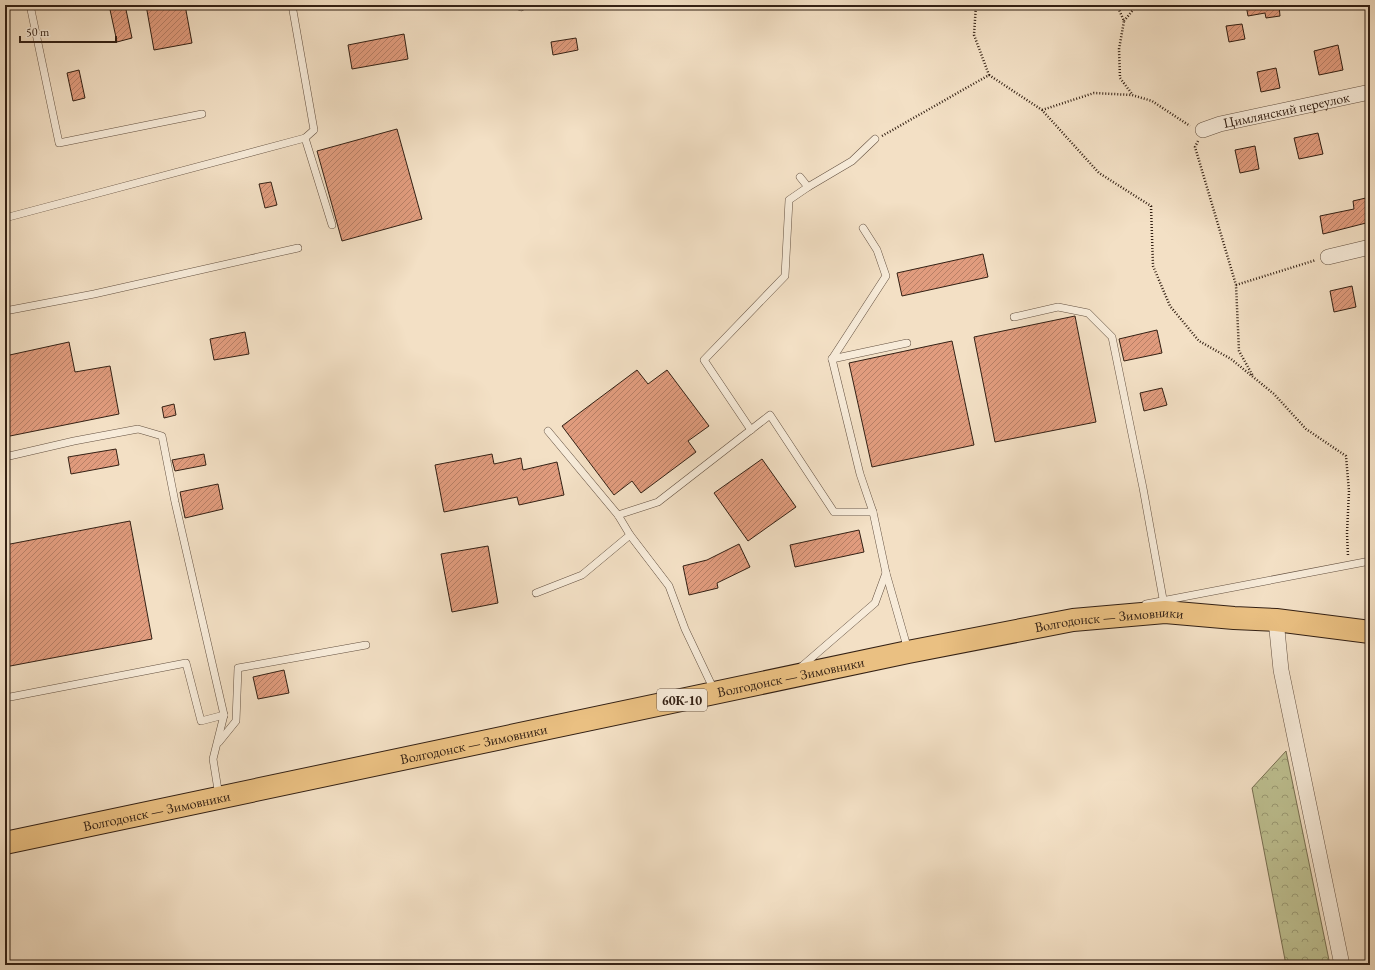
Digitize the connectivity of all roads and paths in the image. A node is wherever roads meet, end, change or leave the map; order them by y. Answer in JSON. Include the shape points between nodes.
{"nodes":[{"id":1,"x":30,"y":5,"type":"edge"},
{"id":2,"x":292,"y":5,"type":"edge"},
{"id":3,"x":976,"y":5,"type":"edge"},
{"id":4,"x":1117,"y":5,"type":"edge"},
{"id":5,"x":1137,"y":5,"type":"edge"},
{"id":6,"x":1124,"y":21,"type":"junction"},
{"id":7,"x":989,"y":75,"type":"junction"},
{"id":8,"x":1370,"y":92,"type":"edge"},
{"id":9,"x":1132,"y":95,"type":"junction"},
{"id":10,"x":1042,"y":110,"type":"junction"},
{"id":11,"x":202,"y":114,"type":"dead end"},
{"id":12,"x":1203,"y":130,"type":"junction"},
{"id":13,"x":305,"y":138,"type":"junction"},
{"id":14,"x":875,"y":139,"type":"joint"},
{"id":15,"x":800,"y":177,"type":"dead end"},
{"id":16,"x":808,"y":187,"type":"junction"},
{"id":17,"x":5,"y":218,"type":"edge"},
{"id":18,"x":332,"y":225,"type":"dead end"},
{"id":19,"x":863,"y":228,"type":"dead end"},
{"id":20,"x":1370,"y":247,"type":"edge"},
{"id":21,"x":298,"y":248,"type":"dead end"},
{"id":22,"x":1328,"y":257,"type":"joint"},
{"id":23,"x":1236,"y":285,"type":"junction"},
{"id":24,"x":5,"y":311,"type":"edge"},
{"id":25,"x":1014,"y":318,"type":"dead end"},
{"id":26,"x":907,"y":343,"type":"dead end"},
{"id":27,"x":832,"y":359,"type":"junction"},
{"id":28,"x":1254,"y":378,"type":"junction"},
{"id":29,"x":751,"y":430,"type":"junction"},
{"id":30,"x":548,"y":431,"type":"dead end"},
{"id":31,"x":5,"y":457,"type":"edge"},
{"id":32,"x":873,"y":512,"type":"junction"},
{"id":33,"x":618,"y":515,"type":"junction"},
{"id":34,"x":630,"y":535,"type":"junction"},
{"id":35,"x":1370,"y":561,"type":"edge"},
{"id":36,"x":1348,"y":565,"type":"junction"},
{"id":37,"x":886,"y":573,"type":"junction"},
{"id":38,"x":536,"y":593,"type":"dead end"},
{"id":39,"x":1164,"y":606,"type":"junction"},
{"id":40,"x":1073,"y":620,"type":"junction"},
{"id":41,"x":1276,"y":620,"type":"junction"},
{"id":42,"x":1370,"y":632,"type":"edge"},
{"id":43,"x":366,"y":645,"type":"dead end"},
{"id":44,"x":908,"y":652,"type":"junction"},
{"id":45,"x":789,"y":678,"type":"junction"},
{"id":46,"x":715,"y":693,"type":"junction"},
{"id":47,"x":5,"y":698,"type":"edge"},
{"id":48,"x":224,"y":715,"type":"junction"},
{"id":49,"x":216,"y":745,"type":"junction"},
{"id":50,"x":219,"y":798,"type":"junction"},
{"id":51,"x":5,"y":843,"type":"edge"},
{"id":52,"x":1342,"y":965,"type":"edge"}],
"edges":[{"from":1,"to":11,"type":"lane","via":[[59,143]]},
{"from":2,"to":13,"type":"lane","via":[[314,130]]},
{"from":3,"to":7,"type":"path","via":[[974,35]]},
{"from":4,"to":6,"type":"path"},
{"from":5,"to":6,"type":"path"},
{"from":6,"to":9,"type":"path","via":[[1119,49],[1120,78]]},
{"from":7,"to":10,"type":"path"},
{"from":7,"to":14,"type":"path"},
{"from":8,"to":12,"type":"street","name":"Цимлянский переулок","via":[[1220,124]]},
{"from":9,"to":10,"type":"path","via":[[1094,93]]},
{"from":9,"to":12,"type":"path","via":[[1152,101],[1197,130]]},
{"from":10,"to":28,"type":"path","via":[[1099,173],[1151,206],[1153,266],[1170,306],[1199,341],[1231,359]]},
{"from":12,"to":23,"type":"path","via":[[1195,147]]},
{"from":13,"to":17,"type":"lane"},
{"from":13,"to":18,"type":"lane"},
{"from":14,"to":16,"type":"lane","via":[[852,161]]},
{"from":15,"to":16,"type":"lane"},
{"from":16,"to":29,"type":"lane","via":[[789,200],[785,276],[704,360]]},
{"from":19,"to":27,"type":"lane","via":[[877,250],[886,276]]},
{"from":20,"to":22,"type":"street"},
{"from":21,"to":24,"type":"lane","via":[[94,294]]},
{"from":22,"to":23,"type":"path"},
{"from":23,"to":28,"type":"path","via":[[1239,351]]},
{"from":25,"to":39,"type":"lane","via":[[1058,307],[1088,313],[1112,337]]},
{"from":26,"to":27,"type":"lane"},
{"from":27,"to":32,"type":"lane","via":[[860,474]]},
{"from":28,"to":36,"type":"path","via":[[1274,394],[1306,429],[1346,456],[1350,491]]},
{"from":29,"to":32,"type":"lane","via":[[770,415],[834,512]]},
{"from":29,"to":33,"type":"lane","via":[[658,502]]},
{"from":30,"to":33,"type":"lane"},
{"from":31,"to":48,"type":"lane","via":[[138,429],[162,436]]},
{"from":32,"to":37,"type":"lane"},
{"from":33,"to":34,"type":"lane"},
{"from":34,"to":38,"type":"lane","via":[[582,575]]},
{"from":34,"to":46,"type":"lane","via":[[669,586],[685,629]]},
{"from":35,"to":36,"type":"lane"},
{"from":36,"to":39,"type":"lane"},
{"from":37,"to":44,"type":"lane"},
{"from":37,"to":45,"type":"lane","via":[[875,602]]},
{"from":39,"to":40,"type":"main road","name":"Волгодонск — Зимовники","number":"60К-10"},
{"from":39,"to":40,"type":"lane","via":[[1136,606]]},
{"from":39,"to":41,"type":"main road","name":"Волгодонск — Зимовники","number":"60К-10","via":[[1234,618]]},
{"from":40,"to":44,"type":"main road","name":"Волгодонск — Зимовники","number":"60К-10"},
{"from":41,"to":42,"type":"main road","name":"Волгодонск — Зимовники","number":"60К-10"},
{"from":41,"to":52,"type":"street","via":[[1282,670]]},
{"from":43,"to":49,"type":"lane","via":[[238,668],[236,721]]},
{"from":44,"to":45,"type":"main road","name":"Волгодонск — Зимовники","number":"60К-10"},
{"from":45,"to":46,"type":"main road","name":"Волгодонск — Зимовники","number":"60К-10"},
{"from":46,"to":50,"type":"main road","name":"Волгодонск — Зимовники","number":"60К-10"},
{"from":47,"to":48,"type":"lane","via":[[186,663],[201,721]]},
{"from":48,"to":49,"type":"lane"},
{"from":49,"to":50,"type":"lane","via":[[213,759]]},
{"from":50,"to":51,"type":"main road","name":"Волгодонск — Зимовники","number":"60К-10"}]}
